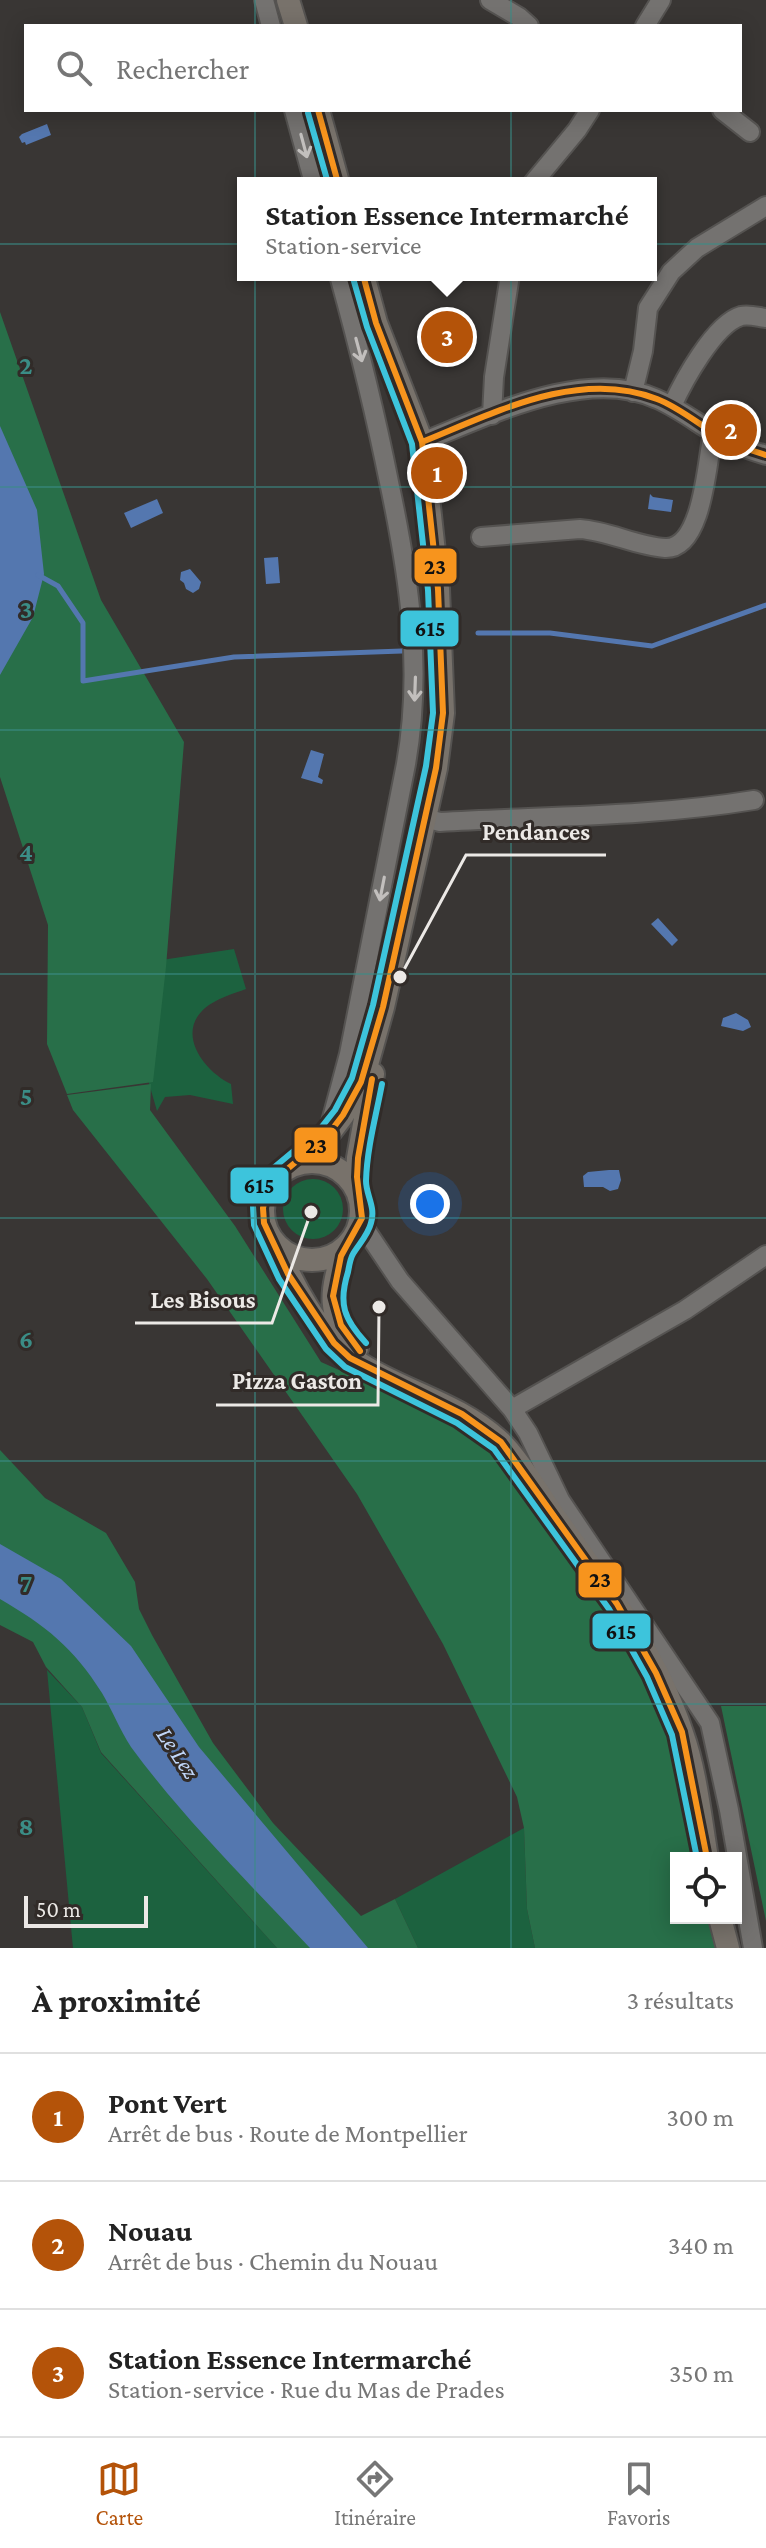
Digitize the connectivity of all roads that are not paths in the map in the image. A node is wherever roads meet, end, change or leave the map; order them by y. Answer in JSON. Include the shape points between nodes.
{"nodes":[{"id":1,"x":264,"y":0,"type":"edge"},
{"id":2,"x":288,"y":0,"type":"edge"},
{"id":3,"x":490,"y":0,"type":"edge"},
{"id":4,"x":661,"y":0,"type":"edge"},
{"id":5,"x":270,"y":24,"type":"edge"},
{"id":6,"x":295,"y":24,"type":"edge"},
{"id":7,"x":527,"y":24,"type":"edge"},
{"id":8,"x":646,"y":24,"type":"edge"},
{"id":9,"x":295,"y":112,"type":"edge"},
{"id":10,"x":319,"y":112,"type":"edge"},
{"id":11,"x":589,"y":112,"type":"edge"},
{"id":12,"x":725,"y":112,"type":"edge"},
{"id":13,"x":750,"y":132,"type":"dead end"},
{"id":14,"x":312,"y":177,"type":"edge"},
{"id":15,"x":336,"y":177,"type":"edge"},
{"id":16,"x":538,"y":177,"type":"edge"},
{"id":17,"x":766,"y":206,"type":"edge"},
{"id":18,"x":341,"y":281,"type":"edge"},
{"id":19,"x":365,"y":281,"type":"edge"},
{"id":20,"x":509,"y":281,"type":"edge"},
{"id":21,"x":766,"y":318,"type":"edge"},
{"id":22,"x":633,"y":392,"type":"junction"},
{"id":23,"x":672,"y":406,"type":"junction"},
{"id":24,"x":492,"y":415,"type":"junction"},
{"id":25,"x":713,"y":432,"type":"junction"},
{"id":26,"x":422,"y":442,"type":"junction"},
{"id":27,"x":766,"y":455,"type":"edge"},
{"id":28,"x":481,"y":537,"type":"dead end"},
{"id":29,"x":754,"y":800,"type":"dead end"},
{"id":30,"x":424,"y":818,"type":"junction"},
{"id":31,"x":383,"y":1007,"type":"junction"},
{"id":32,"x":327,"y":1136,"type":"junction"},
{"id":33,"x":297,"y":1164,"type":"junction"},
{"id":34,"x":356,"y":1187,"type":"junction"},
{"id":35,"x":361,"y":1223,"type":"junction"},
{"id":36,"x":277,"y":1247,"type":"junction"},
{"id":37,"x":344,"y":1249,"type":"junction"},
{"id":38,"x":766,"y":1255,"type":"edge"},
{"id":39,"x":382,"y":1376,"type":"junction"},
{"id":40,"x":512,"y":1409,"type":"junction"},
{"id":41,"x":706,"y":1852,"type":"edge"},
{"id":42,"x":722,"y":1924,"type":"edge"},
{"id":43,"x":728,"y":1948,"type":"edge"},
{"id":44,"x":753,"y":1948,"type":"edge"}],
"edges":[{"from":1,"to":5,"type":"street"},
{"from":2,"to":6,"type":"main road"},
{"from":3,"to":7,"type":"street"},
{"from":4,"to":8,"type":"street"},
{"from":9,"to":14,"type":"street","one_way":true},
{"from":10,"to":15,"type":"main road"},
{"from":11,"to":16,"type":"street"},
{"from":12,"to":13,"type":"street"},
{"from":17,"to":22,"type":"street","via":[[697,248],[671,272],[648,308]]},
{"from":18,"to":32,"type":"street","one_way":true,"via":[[402,540],[415,670],[402,788],[349,1054]]},
{"from":19,"to":26,"type":"main road"},
{"from":20,"to":24,"type":"street"},
{"from":21,"to":23,"type":"street","via":[[746,315],[731,321],[693,364]]},
{"from":22,"to":23,"type":"street"},
{"from":22,"to":24,"type":"street","via":[[566,391]]},
{"from":23,"to":25,"type":"street"},
{"from":24,"to":26,"type":"street"},
{"from":25,"to":27,"type":"street"},
{"from":25,"to":28,"type":"street","via":[[696,524],[678,546],[663,548],[580,529]]},
{"from":26,"to":30,"type":"main road","via":[[438,589],[443,713]]},
{"from":29,"to":30,"type":"street","via":[[650,811],[440,822]]},
{"from":30,"to":31,"type":"main road"},
{"from":31,"to":32,"type":"main road","via":[[361,1082]]},
{"from":31,"to":34,"type":"main road"},
{"from":32,"to":33,"type":"main road"},
{"from":33,"to":34,"type":"main road","via":[[310,1161],[337,1168]]},
{"from":33,"to":36,"type":"main road","via":[[283,1170],[266,1194],[264,1223]]},
{"from":34,"to":35,"type":"main road"},
{"from":35,"to":37,"type":"main road"},
{"from":35,"to":40,"type":"street","via":[[391,1270]]},
{"from":36,"to":37,"type":"main road","via":[[317,1260]]},
{"from":36,"to":39,"type":"main road","via":[[288,1274],[334,1343]]},
{"from":37,"to":39,"type":"main road","via":[[333,1307],[341,1331]]},
{"from":38,"to":40,"type":"street","via":[[685,1310]]},
{"from":39,"to":41,"type":"main road","via":[[462,1414],[501,1442],[617,1604],[682,1732]]},
{"from":40,"to":44,"type":"street","via":[[560,1500],[710,1723]]},
{"from":42,"to":43,"type":"main road"}]}
